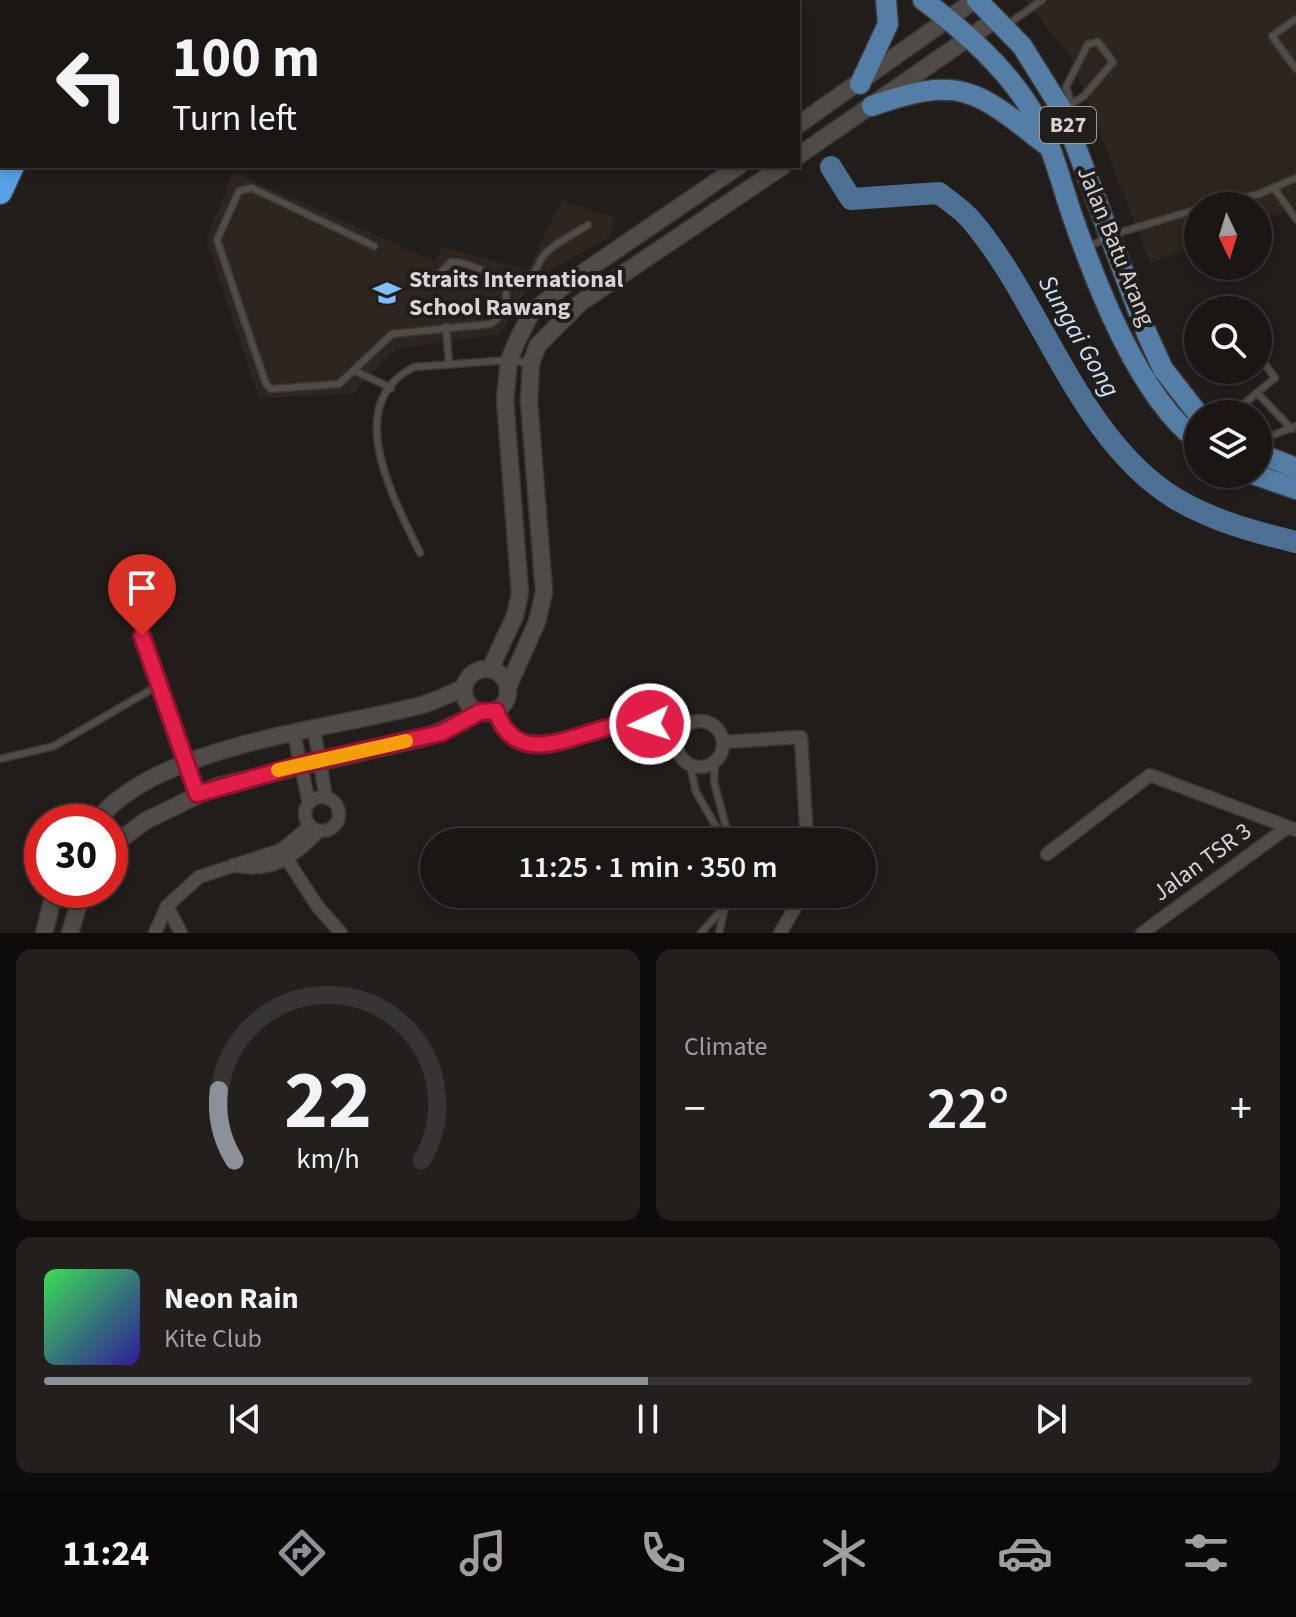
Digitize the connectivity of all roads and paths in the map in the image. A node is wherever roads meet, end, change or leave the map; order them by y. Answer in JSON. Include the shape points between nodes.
{"nodes":[{"id":1,"x":886,"y":0,"type":"edge"},
{"id":2,"x":923,"y":0,"type":"edge"},
{"id":3,"x":976,"y":0,"type":"edge"},
{"id":4,"x":1042,"y":0,"type":"edge"},
{"id":5,"x":1296,"y":19,"type":"edge"},
{"id":6,"x":950,"y":21,"type":"junction"},
{"id":7,"x":1000,"y":23,"type":"junction"},
{"id":8,"x":969,"y":39,"type":"junction"},
{"id":9,"x":1296,"y":69,"type":"edge"},
{"id":10,"x":860,"y":84,"type":"junction"},
{"id":11,"x":872,"y":106,"type":"junction"},
{"id":12,"x":1066,"y":106,"type":"junction"},
{"id":13,"x":800,"y":124,"type":"edge"},
{"id":14,"x":1048,"y":146,"type":"junction"},
{"id":15,"x":800,"y":155,"type":"edge"},
{"id":16,"x":11,"y":168,"type":"edge"},
{"id":17,"x":736,"y":168,"type":"edge"},
{"id":18,"x":780,"y":168,"type":"edge"},
{"id":19,"x":1296,"y":178,"type":"edge"},
{"id":20,"x":1274,"y":188,"type":"junction"},
{"id":21,"x":0,"y":192,"type":"edge"},
{"id":22,"x":1260,"y":192,"type":"edge"},
{"id":23,"x":1184,"y":213,"type":"edge"},
{"id":24,"x":1296,"y":219,"type":"edge"},
{"id":25,"x":588,"y":225,"type":"dead end"},
{"id":26,"x":1111,"y":235,"type":"junction"},
{"id":27,"x":374,"y":246,"type":"dead end"},
{"id":28,"x":1086,"y":249,"type":"junction"},
{"id":29,"x":437,"y":276,"type":"dead end"},
{"id":30,"x":506,"y":281,"type":"junction"},
{"id":31,"x":446,"y":327,"type":"junction"},
{"id":32,"x":509,"y":360,"type":"junction"},
{"id":33,"x":449,"y":363,"type":"junction"},
{"id":34,"x":531,"y":363,"type":"junction"},
{"id":35,"x":355,"y":371,"type":"junction"},
{"id":36,"x":1268,"y":384,"type":"edge"},
{"id":37,"x":391,"y":388,"type":"junction"},
{"id":38,"x":1257,"y":393,"type":"junction"},
{"id":39,"x":1187,"y":400,"type":"edge"},
{"id":40,"x":1248,"y":400,"type":"edge"},
{"id":41,"x":1294,"y":427,"type":"edge"},
{"id":42,"x":1184,"y":431,"type":"edge"},
{"id":43,"x":1272,"y":436,"type":"edge"},
{"id":44,"x":1272,"y":459,"type":"edge"},
{"id":45,"x":1296,"y":468,"type":"edge"},
{"id":46,"x":1272,"y":481,"type":"edge"},
{"id":47,"x":1296,"y":489,"type":"edge"},
{"id":48,"x":420,"y":553,"type":"dead end"},
{"id":49,"x":125,"y":587,"type":"dead end"},
{"id":50,"x":490,"y":669,"type":"junction"},
{"id":51,"x":159,"y":685,"type":"junction"},
{"id":52,"x":508,"y":687,"type":"junction"},
{"id":53,"x":464,"y":688,"type":"junction"},
{"id":54,"x":488,"y":712,"type":"junction"},
{"id":55,"x":650,"y":724,"type":"junction"},
{"id":56,"x":684,"y":727,"type":"junction"},
{"id":57,"x":314,"y":729,"type":"junction"},
{"id":58,"x":294,"y":734,"type":"junction"},
{"id":59,"x":724,"y":742,"type":"junction"},
{"id":60,"x":677,"y":748,"type":"junction"},
{"id":61,"x":0,"y":759,"type":"edge"},
{"id":62,"x":322,"y":759,"type":"junction"},
{"id":63,"x":715,"y":762,"type":"junction"},
{"id":64,"x":186,"y":763,"type":"junction"},
{"id":65,"x":303,"y":764,"type":"junction"},
{"id":66,"x":690,"y":765,"type":"junction"},
{"id":67,"x":197,"y":794,"type":"junction"},
{"id":68,"x":326,"y":798,"type":"junction"},
{"id":69,"x":309,"y":803,"type":"junction"},
{"id":70,"x":109,"y":804,"type":"edge"},
{"id":71,"x":719,"y":828,"type":"edge"},
{"id":72,"x":725,"y":828,"type":"edge"},
{"id":73,"x":806,"y":828,"type":"edge"},
{"id":74,"x":1292,"y":828,"type":"edge"},
{"id":75,"x":315,"y":829,"type":"junction"},
{"id":76,"x":128,"y":834,"type":"edge"},
{"id":77,"x":1047,"y":854,"type":"dead end"},
{"id":78,"x":284,"y":855,"type":"junction"},
{"id":79,"x":167,"y":906,"type":"junction"},
{"id":80,"x":50,"y":908,"type":"edge"},
{"id":81,"x":78,"y":908,"type":"edge"},
{"id":82,"x":723,"y":908,"type":"edge"},
{"id":83,"x":725,"y":908,"type":"edge"},
{"id":84,"x":795,"y":908,"type":"edge"},
{"id":85,"x":44,"y":933,"type":"edge"},
{"id":86,"x":70,"y":933,"type":"edge"},
{"id":87,"x":155,"y":933,"type":"edge"},
{"id":88,"x":181,"y":933,"type":"edge"},
{"id":89,"x":341,"y":933,"type":"edge"},
{"id":90,"x":701,"y":933,"type":"edge"},
{"id":91,"x":719,"y":933,"type":"edge"},
{"id":92,"x":780,"y":933,"type":"edge"},
{"id":93,"x":1142,"y":933,"type":"edge"}],
"edges":[{"from":1,"to":10,"type":"main road","via":[[888,24]]},
{"from":2,"to":6,"type":"main road","name":"Jalan Batu Arang","number":"B27"},
{"from":3,"to":6,"type":"street"},
{"from":3,"to":7,"type":"main road","name":"Jalan Batu Arang","number":"B27"},
{"from":4,"to":7,"type":"lane"},
{"from":5,"to":9,"type":"lane","via":[[1272,36]]},
{"from":6,"to":8,"type":"main road","name":"Jalan Batu Arang","number":"B27"},
{"from":6,"to":10,"type":"street"},
{"from":7,"to":8,"type":"street"},
{"from":7,"to":12,"type":"main road","name":"Jalan Batu Arang","number":"B27"},
{"from":8,"to":11,"type":"street"},
{"from":8,"to":14,"type":"main road","name":"Jalan Batu Arang","number":"B27","via":[[1016,86]]},
{"from":10,"to":13,"type":"street"},
{"from":11,"to":14,"type":"main road","via":[[942,87],[978,94]]},
{"from":11,"to":15,"type":"street"},
{"from":12,"to":12,"type":"lane","via":[[1084,96],[1113,62],[1098,42],[1088,44],[1066,87]]},
{"from":12,"to":26,"type":"main road","name":"Jalan Batu Arang","number":"B27"},
{"from":14,"to":28,"type":"main road","name":"Jalan Batu Arang","number":"B27"},
{"from":16,"to":21,"type":"highway"},
{"from":17,"to":32,"type":"street","via":[[532,312]]},
{"from":18,"to":34,"type":"street","via":[[580,303],[551,329]]},
{"from":19,"to":20,"type":"lane"},
{"from":20,"to":22,"type":"lane"},
{"from":20,"to":24,"type":"lane"},
{"from":23,"to":26,"type":"lane"},
{"from":25,"to":30,"type":"lane","via":[[545,253],[530,281]]},
{"from":26,"to":28,"type":"lane"},
{"from":26,"to":39,"type":"main road","name":"Jalan Batu Arang","number":"B27","via":[[1163,369]]},
{"from":27,"to":35,"type":"lane","via":[[247,188],[239,191],[217,240],[271,389],[333,387]]},
{"from":28,"to":42,"type":"main road","name":"Jalan Batu Arang","number":"B27","via":[[1149,387]]},
{"from":29,"to":30,"type":"lane","via":[[451,262],[466,262]]},
{"from":30,"to":31,"type":"lane","via":[[507,300],[500,318],[491,324]]},
{"from":31,"to":33,"type":"lane"},
{"from":31,"to":35,"type":"lane","via":[[392,334]]},
{"from":32,"to":33,"type":"lane"},
{"from":32,"to":34,"type":"lane"},
{"from":32,"to":50,"type":"street","via":[[505,400],[520,593]]},
{"from":33,"to":37,"type":"lane","via":[[414,367]]},
{"from":34,"to":52,"type":"street","via":[[529,401],[544,592],[537,622]]},
{"from":35,"to":37,"type":"lane"},
{"from":36,"to":38,"type":"lane"},
{"from":37,"to":48,"type":"lane","via":[[374,428],[381,462]]},
{"from":38,"to":40,"type":"lane"},
{"from":38,"to":41,"type":"lane"},
{"from":41,"to":43,"type":"lane"},
{"from":44,"to":45,"type":"main road"},
{"from":46,"to":47,"type":"main road"},
{"from":49,"to":51,"type":"lane"},
{"from":50,"to":52,"type":"street","via":[[502,675]]},
{"from":50,"to":53,"type":"street","via":[[470,675]]},
{"from":51,"to":61,"type":"lane","via":[[54,746]]},
{"from":51,"to":64,"type":"lane"},
{"from":52,"to":54,"type":"street","via":[[506,701]]},
{"from":53,"to":54,"type":"street","via":[[466,701]]},
{"from":53,"to":57,"type":"street","via":[[422,706]]},
{"from":54,"to":55,"type":"street","via":[[511,734],[539,746],[610,727]]},
{"from":54,"to":62,"type":"street","via":[[441,733]]},
{"from":55,"to":56,"type":"street"},
{"from":55,"to":60,"type":"street"},
{"from":56,"to":59,"type":"street","via":[[698,721],[712,724]]},
{"from":56,"to":60,"type":"street"},
{"from":57,"to":58,"type":"street"},
{"from":57,"to":62,"type":"street"},
{"from":58,"to":64,"type":"street"},
{"from":58,"to":65,"type":"street"},
{"from":59,"to":63,"type":"street"},
{"from":59,"to":73,"type":"street","via":[[801,737]]},
{"from":60,"to":66,"type":"street"},
{"from":62,"to":65,"type":"street"},
{"from":62,"to":68,"type":"street"},
{"from":63,"to":66,"type":"street"},
{"from":63,"to":72,"type":"lane"},
{"from":64,"to":67,"type":"lane"},
{"from":64,"to":70,"type":"street"},
{"from":65,"to":67,"type":"street"},
{"from":65,"to":69,"type":"street"},
{"from":66,"to":71,"type":"lane","via":[[696,792]]},
{"from":67,"to":76,"type":"street"},
{"from":68,"to":69,"type":"street"},
{"from":68,"to":75,"type":"street","via":[[335,804],[338,820],[331,829]]},
{"from":69,"to":75,"type":"street","via":[[305,817]]},
{"from":74,"to":77,"type":"street","via":[[1150,775]]},
{"from":74,"to":93,"type":"street","name":"Jalan TSR 3"},
{"from":75,"to":78,"type":"street"},
{"from":78,"to":79,"type":"street","via":[[248,869],[233,865],[199,877]]},
{"from":78,"to":89,"type":"street"},
{"from":79,"to":87,"type":"street"},
{"from":79,"to":88,"type":"street"},
{"from":80,"to":85,"type":"street"},
{"from":81,"to":86,"type":"street"},
{"from":82,"to":90,"type":"lane"},
{"from":83,"to":91,"type":"lane"},
{"from":84,"to":92,"type":"street"}]}
